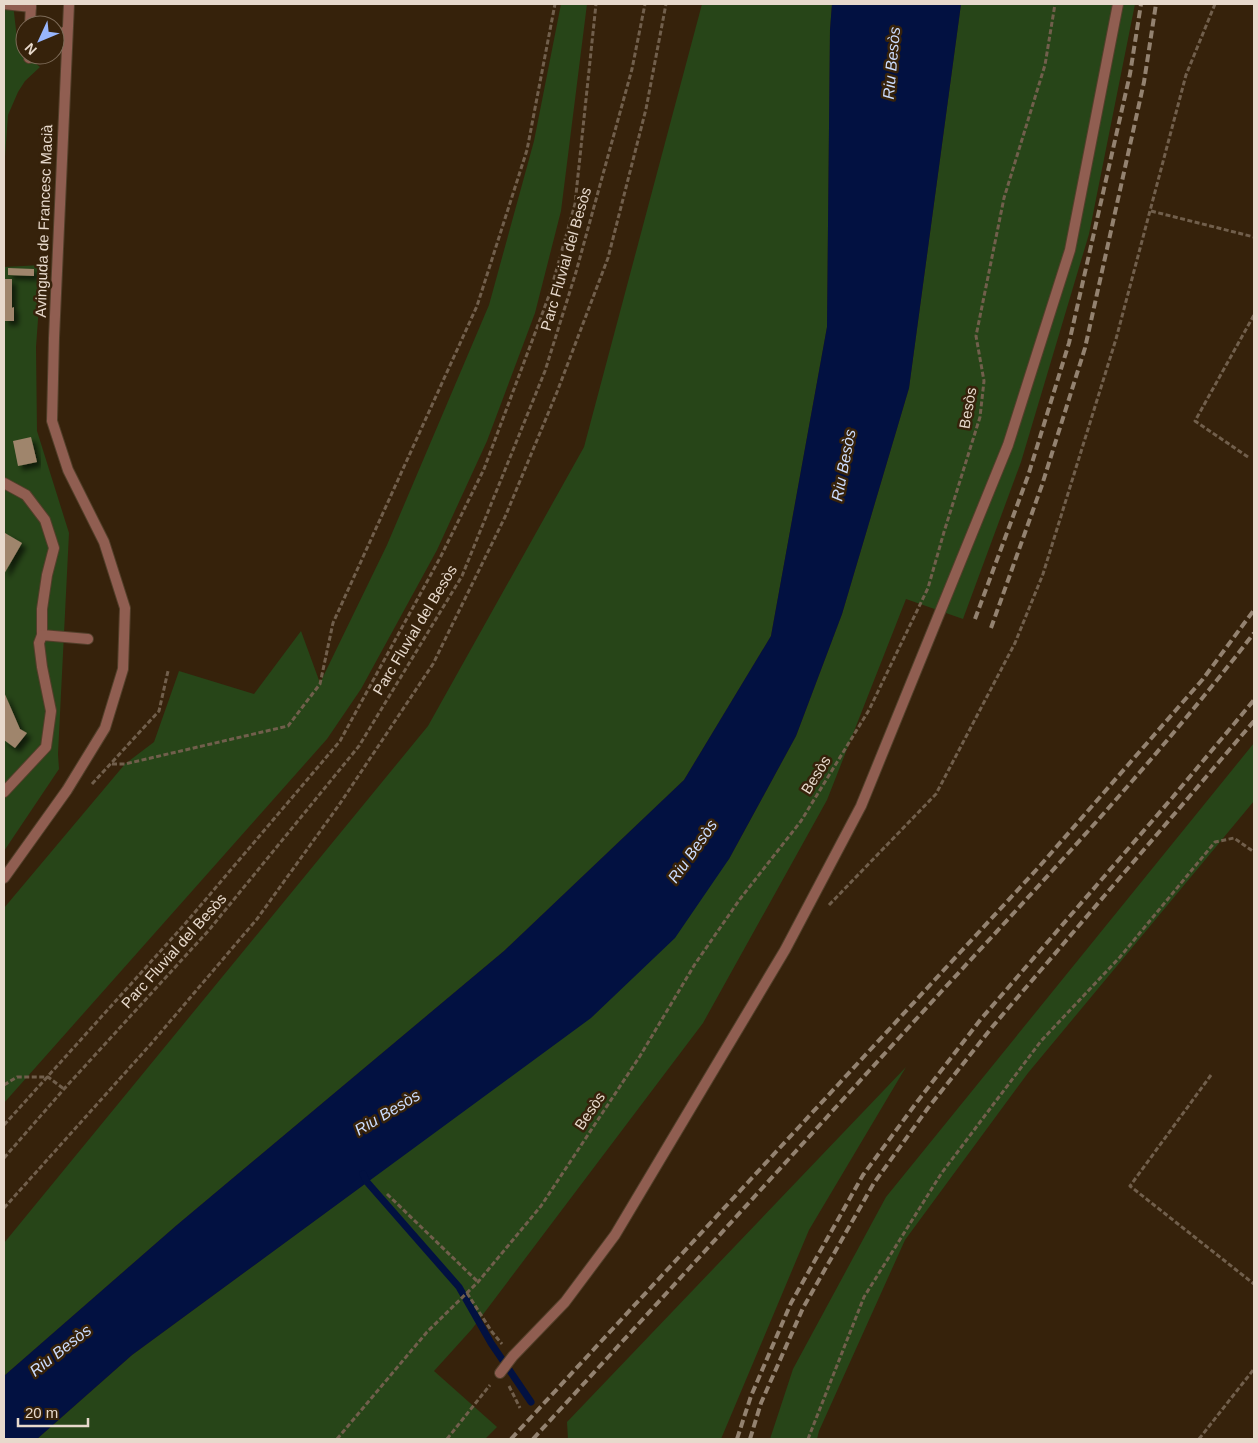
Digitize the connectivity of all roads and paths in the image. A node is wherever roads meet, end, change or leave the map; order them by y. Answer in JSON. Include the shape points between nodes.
{"nodes":[{"id":1,"x":4,"y":4,"type":"edge"},
{"id":2,"x":69,"y":4,"type":"edge"},
{"id":3,"x":555,"y":4,"type":"edge"},
{"id":4,"x":596,"y":4,"type":"edge"},
{"id":5,"x":645,"y":4,"type":"edge"},
{"id":6,"x":666,"y":4,"type":"edge"},
{"id":7,"x":1055,"y":4,"type":"edge"},
{"id":8,"x":1118,"y":4,"type":"edge"},
{"id":9,"x":1215,"y":4,"type":"edge"},
{"id":10,"x":31,"y":5,"type":"edge"},
{"id":11,"x":68,"y":30,"type":"junction"},
{"id":12,"x":65,"y":32,"type":"edge"},
{"id":13,"x":1150,"y":211,"type":"junction"},
{"id":14,"x":1254,"y":237,"type":"edge"},
{"id":15,"x":1254,"y":315,"type":"edge"},
{"id":16,"x":1248,"y":457,"type":"dead end"},
{"id":17,"x":4,"y":483,"type":"edge"},
{"id":18,"x":42,"y":635,"type":"junction"},
{"id":19,"x":88,"y":639,"type":"dead end"},
{"id":20,"x":168,"y":671,"type":"dead end"},
{"id":21,"x":112,"y":764,"type":"junction"},
{"id":22,"x":67,"y":790,"type":"junction"},
{"id":23,"x":4,"y":792,"type":"edge"},
{"id":24,"x":1254,"y":852,"type":"edge"},
{"id":25,"x":4,"y":878,"type":"edge"},
{"id":26,"x":826,"y":908,"type":"dead end"},
{"id":27,"x":1211,"y":1075,"type":"dead end"},
{"id":28,"x":48,"y":1076,"type":"junction"},
{"id":29,"x":4,"y":1085,"type":"edge"},
{"id":30,"x":64,"y":1089,"type":"junction"},
{"id":31,"x":4,"y":1125,"type":"edge"},
{"id":32,"x":4,"y":1158,"type":"edge"},
{"id":33,"x":387,"y":1194,"type":"dead end"},
{"id":34,"x":4,"y":1208,"type":"edge"},
{"id":35,"x":478,"y":1282,"type":"junction"},
{"id":36,"x":1254,"y":1284,"type":"edge"},
{"id":37,"x":468,"y":1293,"type":"junction"},
{"id":38,"x":499,"y":1341,"type":"dead end"},
{"id":39,"x":1254,"y":1369,"type":"edge"},
{"id":40,"x":500,"y":1373,"type":"junction"},
{"id":41,"x":520,"y":1408,"type":"dead end"},
{"id":42,"x":336,"y":1439,"type":"edge"},
{"id":43,"x":447,"y":1439,"type":"edge"},
{"id":44,"x":808,"y":1439,"type":"edge"},
{"id":45,"x":1200,"y":1439,"type":"edge"}],
"edges":[{"from":1,"to":10,"type":"street"},
{"from":2,"to":11,"type":"street","name":"Avinguda de Francesc Macià"},
{"from":3,"to":21,"type":"path","via":[[527,150],[477,306],[333,623],[320,684],[288,726],[125,764]]},
{"from":4,"to":28,"type":"path","name":"Parc Fluvial del Besòs","via":[[575,204],[550,293],[484,470],[441,556],[340,741],[184,925]]},
{"from":5,"to":30,"type":"path","name":"Parc Fluvial del Besòs","via":[[632,69],[545,371],[462,576],[359,746],[209,930]]},
{"from":6,"to":34,"type":"path","via":[[646,109],[608,258],[505,517],[433,664],[339,805],[257,919]]},
{"from":7,"to":35,"type":"path","name":"Besòs","via":[[1045,65],[1004,198],[976,336],[984,381],[980,417],[928,588],[869,710],[801,821],[740,899],[695,964],[640,1056],[541,1206]]},
{"from":8,"to":40,"type":"street","via":[[1070,250],[1014,426],[861,806],[785,950],[615,1235],[565,1302]]},
{"from":9,"to":13,"type":"path","via":[[1186,75]]},
{"from":11,"to":12,"type":"street"},
{"from":11,"to":22,"type":"street","name":"Avinguda de Francesc Macià","via":[[52,421],[68,470],[104,542],[125,608],[123,669],[105,728]]},
{"from":13,"to":14,"type":"path"},
{"from":13,"to":26,"type":"path","via":[[1116,339],[1049,556],[1016,643],[936,794]]},
{"from":15,"to":16,"type":"path","via":[[1195,421]]},
{"from":17,"to":18,"type":"street","via":[[26,495],[45,520],[54,548],[46,575]]},
{"from":18,"to":19,"type":"street"},
{"from":18,"to":23,"type":"street","via":[[39,643],[51,711],[46,747]]},
{"from":20,"to":21,"type":"path","via":[[159,711]]},
{"from":21,"to":22,"type":"path","via":[[84,792]]},
{"from":22,"to":25,"type":"street","name":"Avinguda de Francesc Macià"},
{"from":24,"to":44,"type":"path","via":[[1234,838],[1215,842],[1120,957],[1041,1040],[941,1174],[864,1297]]},
{"from":27,"to":36,"type":"path","via":[[1130,1186]]},
{"from":28,"to":29,"type":"path","via":[[17,1077]]},
{"from":28,"to":30,"type":"path"},
{"from":28,"to":31,"type":"path","name":"Parc Fluvial del Besòs"},
{"from":30,"to":32,"type":"path","name":"Parc Fluvial del Besòs"},
{"from":33,"to":35,"type":"path"},
{"from":35,"to":37,"type":"path","name":"Besòs"},
{"from":37,"to":38,"type":"path"},
{"from":37,"to":42,"type":"path","name":"Besòs","via":[[427,1332]]},
{"from":39,"to":45,"type":"path"},
{"from":40,"to":41,"type":"path"},
{"from":40,"to":43,"type":"path"}]}
